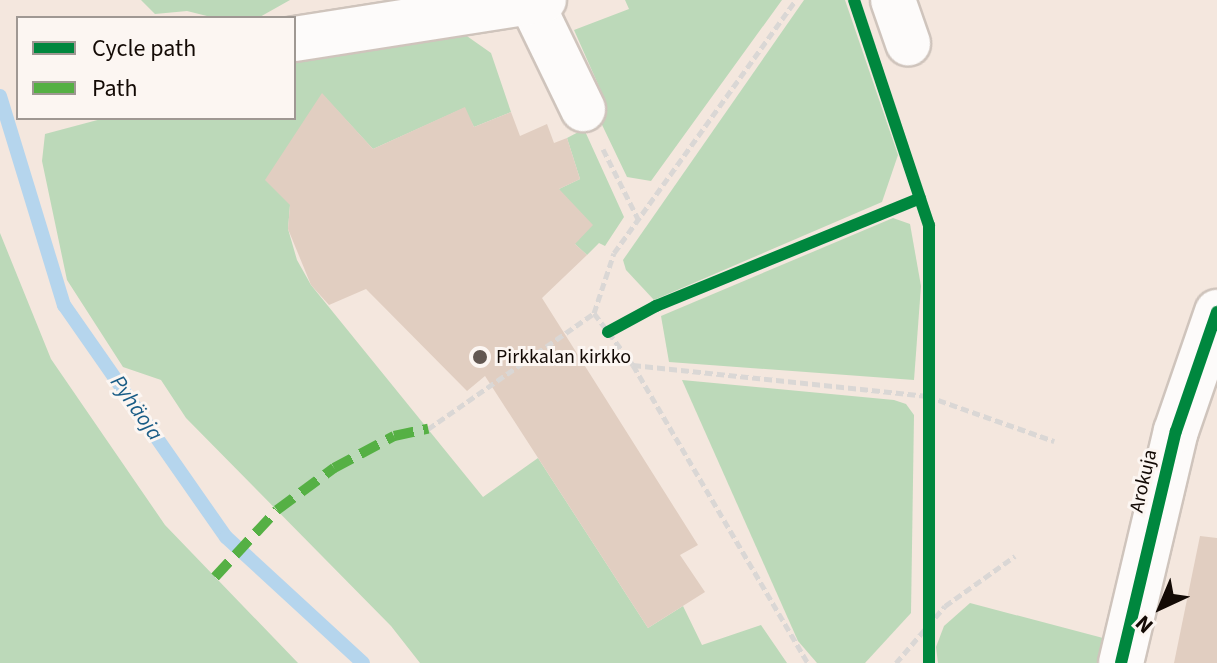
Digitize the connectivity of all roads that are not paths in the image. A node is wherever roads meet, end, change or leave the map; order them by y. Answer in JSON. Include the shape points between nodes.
{"nodes":[{"id":1,"x":893,"y":0,"type":"edge"},
{"id":2,"x":538,"y":2,"type":"edge"},
{"id":3,"x":296,"y":39,"type":"edge"},
{"id":4,"x":908,"y":43,"type":"dead end"},
{"id":5,"x":583,"y":109,"type":"road end"},
{"id":6,"x":1217,"y":312,"type":"edge"},
{"id":7,"x":1206,"y":377,"type":"edge"},
{"id":8,"x":1121,"y":663,"type":"edge"}],
"edges":[{"from":1,"to":4,"type":"street"},
{"from":2,"to":3,"type":"street"},
{"from":2,"to":5,"type":"street"},
{"from":6,"to":7,"type":"street","name":"Arokuja"},
{"from":7,"to":8,"type":"street","name":"Arokuja","via":[[1176,431]]}]}
